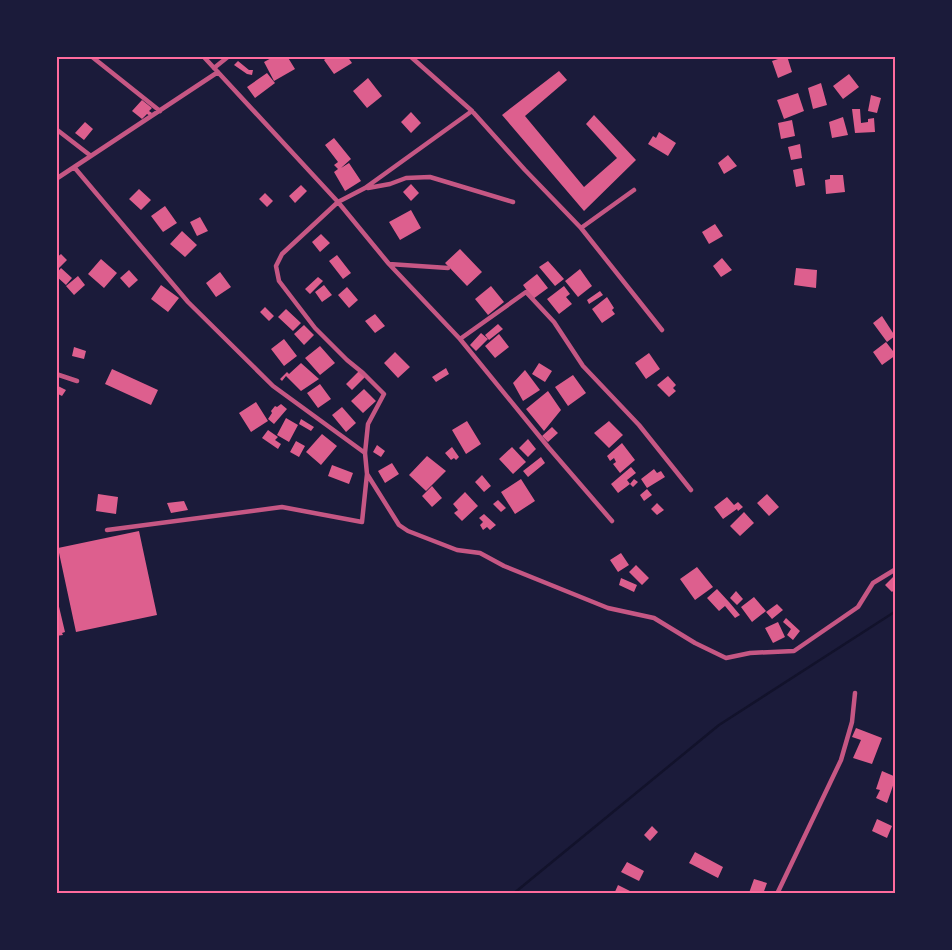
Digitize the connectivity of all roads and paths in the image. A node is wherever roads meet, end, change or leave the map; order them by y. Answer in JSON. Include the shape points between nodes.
{"nodes":[{"id":1,"x":91,"y":56,"type":"edge"},
{"id":2,"x":203,"y":56,"type":"edge"},
{"id":3,"x":229,"y":56,"type":"edge"},
{"id":4,"x":410,"y":56,"type":"edge"},
{"id":5,"x":214,"y":68,"type":"junction"},
{"id":6,"x":218,"y":72,"type":"junction"},
{"id":7,"x":160,"y":111,"type":"junction"},
{"id":8,"x":472,"y":111,"type":"junction"},
{"id":9,"x":56,"y":128,"type":"edge"},
{"id":10,"x":91,"y":156,"type":"junction"},
{"id":11,"x":74,"y":167,"type":"junction"},
{"id":12,"x":56,"y":179,"type":"edge"},
{"id":13,"x":365,"y":188,"type":"junction"},
{"id":14,"x":634,"y":190,"type":"dead end"},
{"id":15,"x":338,"y":202,"type":"junction"},
{"id":16,"x":513,"y":202,"type":"dead end"},
{"id":17,"x":581,"y":228,"type":"junction"},
{"id":18,"x":389,"y":264,"type":"junction"},
{"id":19,"x":448,"y":268,"type":"dead end"},
{"id":20,"x":662,"y":330,"type":"dead end"},
{"id":21,"x":460,"y":339,"type":"junction"},
{"id":22,"x":56,"y":374,"type":"edge"},
{"id":23,"x":76,"y":381,"type":"dead end"},
{"id":24,"x":365,"y":453,"type":"junction"},
{"id":25,"x":367,"y":474,"type":"junction"},
{"id":26,"x":691,"y":490,"type":"dead end"},
{"id":27,"x":612,"y":521,"type":"dead end"},
{"id":28,"x":107,"y":530,"type":"dead end"},
{"id":29,"x":896,"y":569,"type":"edge"},
{"id":30,"x":855,"y":693,"type":"dead end"},
{"id":31,"x":777,"y":894,"type":"edge"}],
"edges":[{"from":1,"to":7,"type":"street"},
{"from":2,"to":5,"type":"street"},
{"from":3,"to":5,"type":"street"},
{"from":4,"to":8,"type":"street"},
{"from":5,"to":6,"type":"street"},
{"from":6,"to":7,"type":"street"},
{"from":6,"to":15,"type":"street"},
{"from":7,"to":10,"type":"street"},
{"from":8,"to":13,"type":"street"},
{"from":8,"to":17,"type":"street"},
{"from":9,"to":10,"type":"street"},
{"from":10,"to":11,"type":"street"},
{"from":11,"to":12,"type":"street"},
{"from":11,"to":24,"type":"street","via":[[188,302],[273,386]]},
{"from":13,"to":15,"type":"street"},
{"from":13,"to":16,"type":"street","via":[[406,178],[430,177]]},
{"from":14,"to":17,"type":"street"},
{"from":15,"to":18,"type":"street"},
{"from":15,"to":24,"type":"street","via":[[282,254],[276,266],[279,281],[315,328],[384,394],[368,424]]},
{"from":17,"to":20,"type":"street"},
{"from":18,"to":19,"type":"street"},
{"from":18,"to":21,"type":"street"},
{"from":21,"to":26,"type":"street","via":[[526,292],[554,322],[583,366],[638,425]]},
{"from":21,"to":27,"type":"street"},
{"from":22,"to":23,"type":"street"},
{"from":24,"to":25,"type":"street"},
{"from":25,"to":28,"type":"street","via":[[362,522],[282,507]]},
{"from":25,"to":29,"type":"street","via":[[398,525],[408,532],[457,550],[480,553],[608,608],[654,618],[726,658],[750,653],[794,652],[858,607],[873,583]]},
{"from":30,"to":31,"type":"street","via":[[852,722],[841,760]]}]}
